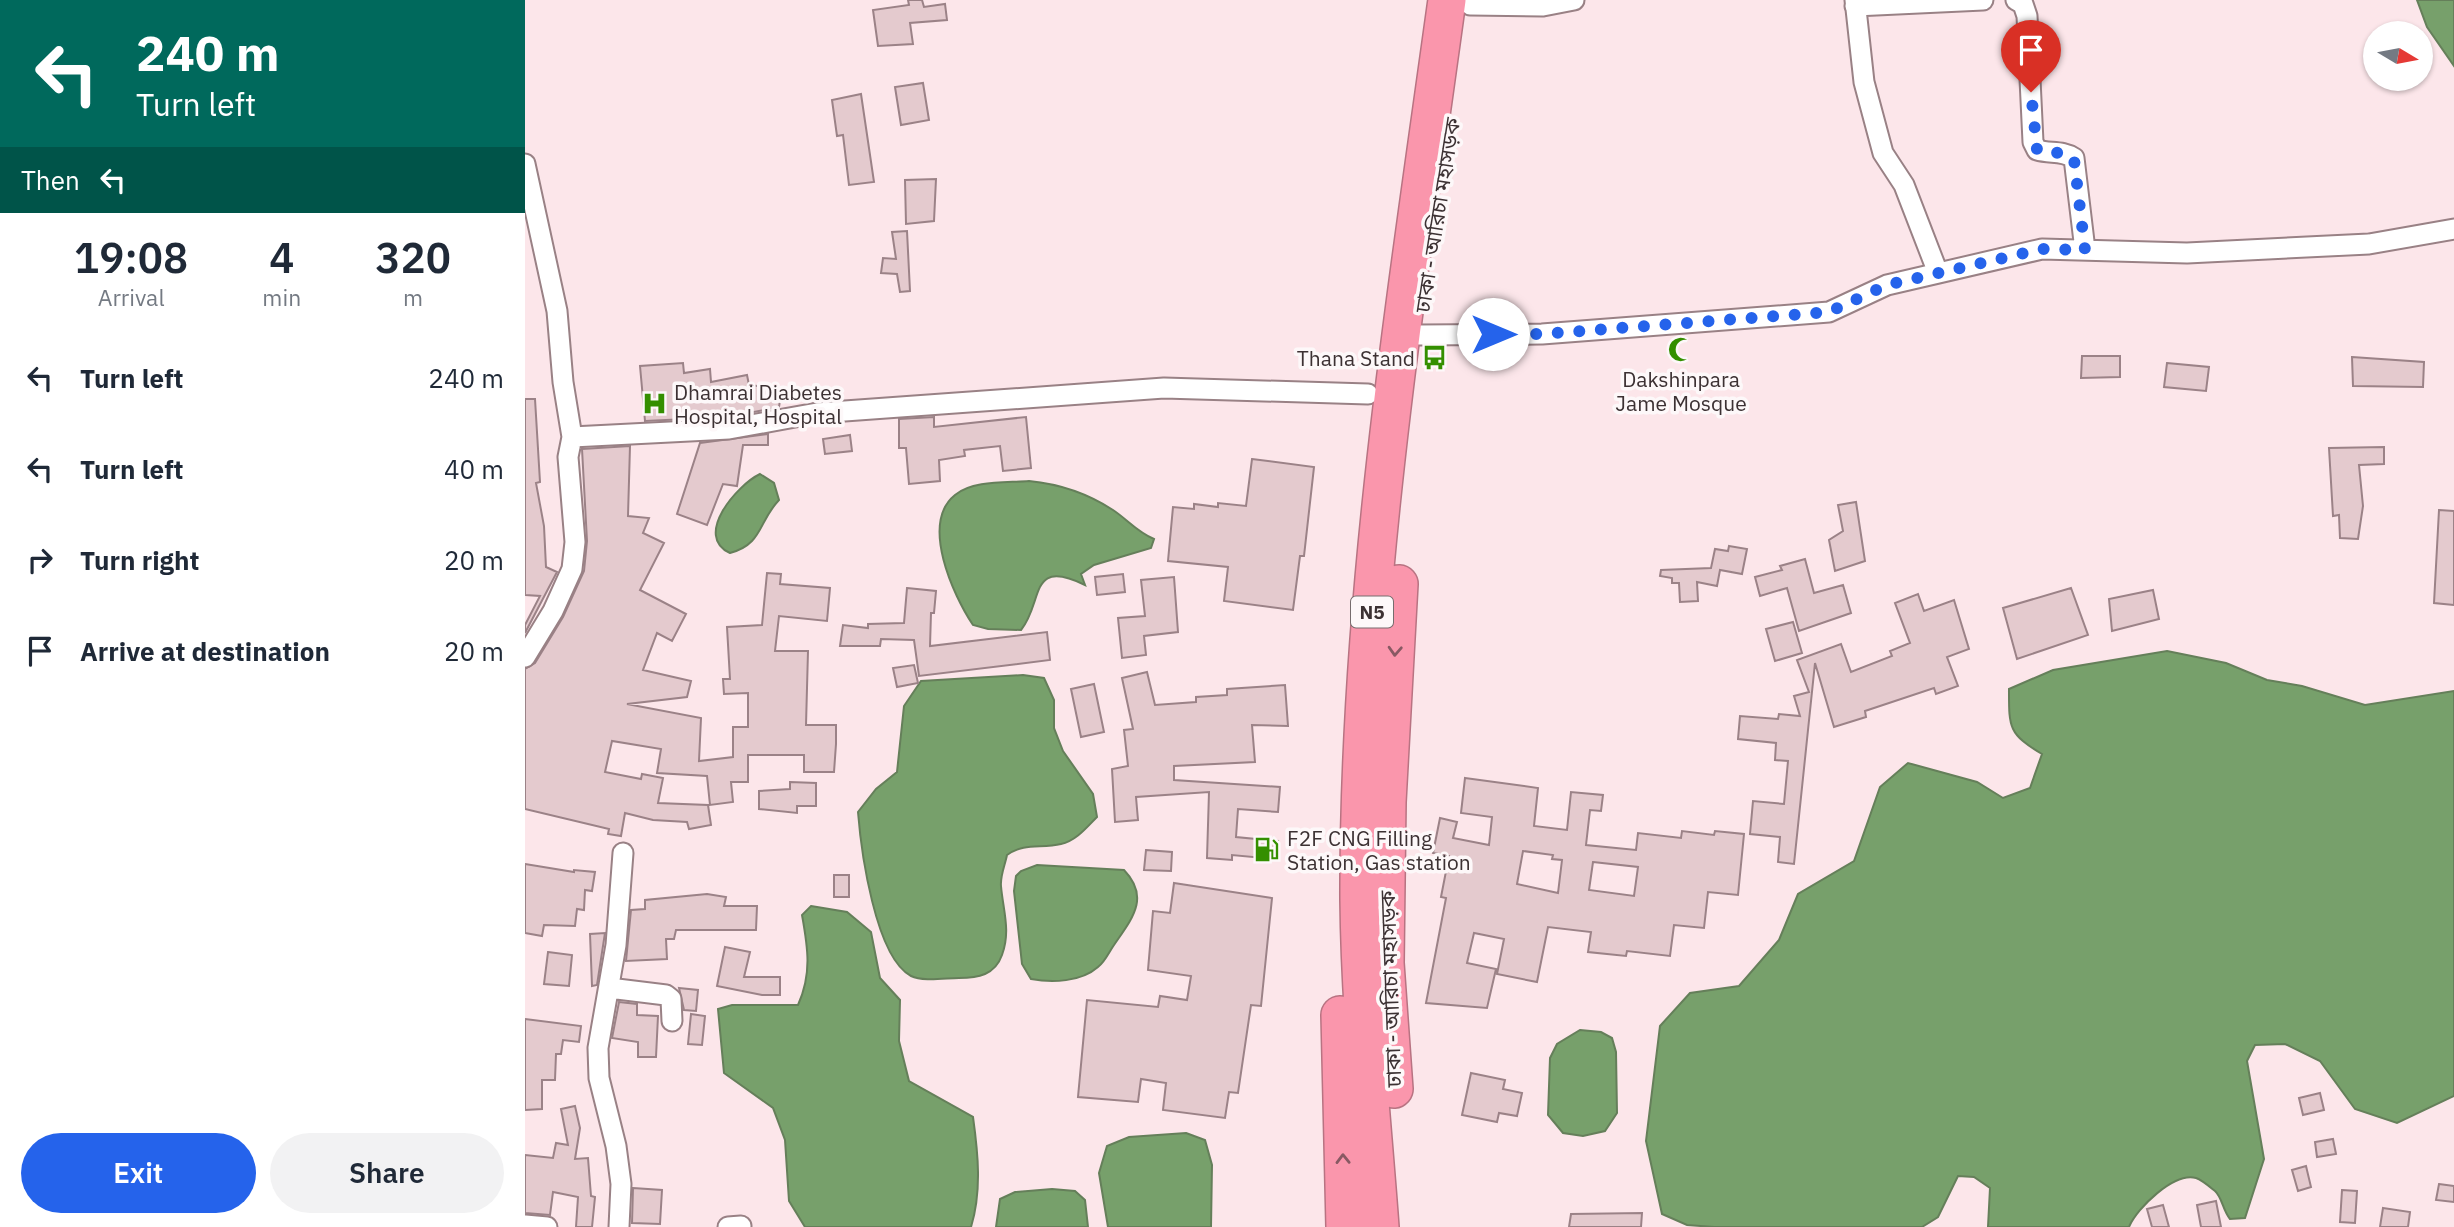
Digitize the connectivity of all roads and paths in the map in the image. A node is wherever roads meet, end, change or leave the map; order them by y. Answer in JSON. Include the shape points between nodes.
{"nodes":[{"id":1,"x":1427,"y":0,"type":"edge"},
{"id":2,"x":1574,"y":0,"type":"edge"},
{"id":3,"x":1983,"y":0,"type":"edge"},
{"id":4,"x":2016,"y":0,"type":"edge"},
{"id":5,"x":1463,"y":2,"type":"edge"},
{"id":6,"x":1855,"y":3,"type":"edge"},
{"id":7,"x":525,"y":164,"type":"edge"},
{"id":8,"x":2454,"y":229,"type":"edge"},
{"id":9,"x":2085,"y":250,"type":"junction"},
{"id":10,"x":1938,"y":273,"type":"junction"},
{"id":11,"x":1419,"y":335,"type":"junction"},
{"id":12,"x":1368,"y":394,"type":"junction"},
{"id":13,"x":572,"y":437,"type":"junction"},
{"id":14,"x":525,"y":657,"type":"edge"},
{"id":15,"x":623,"y":853,"type":"dead end"},
{"id":16,"x":609,"y":989,"type":"junction"},
{"id":17,"x":672,"y":1021,"type":"dead end"},
{"id":18,"x":525,"y":1225,"type":"edge"},
{"id":19,"x":741,"y":1226,"type":"edge"},
{"id":20,"x":547,"y":1227,"type":"edge"},
{"id":21,"x":619,"y":1227,"type":"edge"},
{"id":22,"x":728,"y":1227,"type":"edge"},
{"id":23,"x":1345,"y":1227,"type":"edge"},
{"id":24,"x":1380,"y":1227,"type":"edge"},
{"id":25,"x":1404,"y":1227,"type":"edge"}],
"edges":[{"from":1,"to":12,"type":"highway","number":"N5"},
{"from":2,"to":5,"type":"street","via":[[1543,6]]},
{"from":3,"to":6,"type":"street"},
{"from":4,"to":9,"type":"street","via":[[2023,4],[2027,16],[2033,142],[2037,150],[2063,152],[2074,159]]},
{"from":5,"to":11,"type":"highway","name":"ঢাকা - আরিচা মহাসড়ক","number":"N5"},
{"from":5,"to":24,"type":"highway","number":"N5","via":[[1388,426],[1369,647],[1359,898],[1362,1018]]},
{"from":6,"to":10,"type":"street","via":[[1864,82],[1883,153],[1904,186]]},
{"from":7,"to":13,"type":"street","via":[[557,310]]},
{"from":8,"to":9,"type":"street","via":[[2369,244],[2187,253]]},
{"from":9,"to":10,"type":"street","via":[[2042,249]]},
{"from":10,"to":11,"type":"street","via":[[1887,285],[1829,312],[1542,334]]},
{"from":11,"to":25,"type":"highway","name":"ঢাকা - আরিচা মহাসড়ক","number":"N5","one_way":true,"via":[[1397,603],[1387,802],[1385,963]]},
{"from":12,"to":13,"type":"street","via":[[1164,388],[817,413],[729,429]]},
{"from":23,"to":12,"type":"highway","number":"N5","one_way":true,"via":[[1338,957],[1347,654]]},
{"from":13,"to":14,"type":"street","via":[[568,457],[575,542],[572,569]]},
{"from":15,"to":16,"type":"street"},
{"from":16,"to":17,"type":"street","via":[[666,995],[671,999]]},
{"from":16,"to":21,"type":"street","via":[[598,1057],[617,1146]]},
{"from":18,"to":20,"type":"street"},
{"from":19,"to":22,"type":"street"}]}
